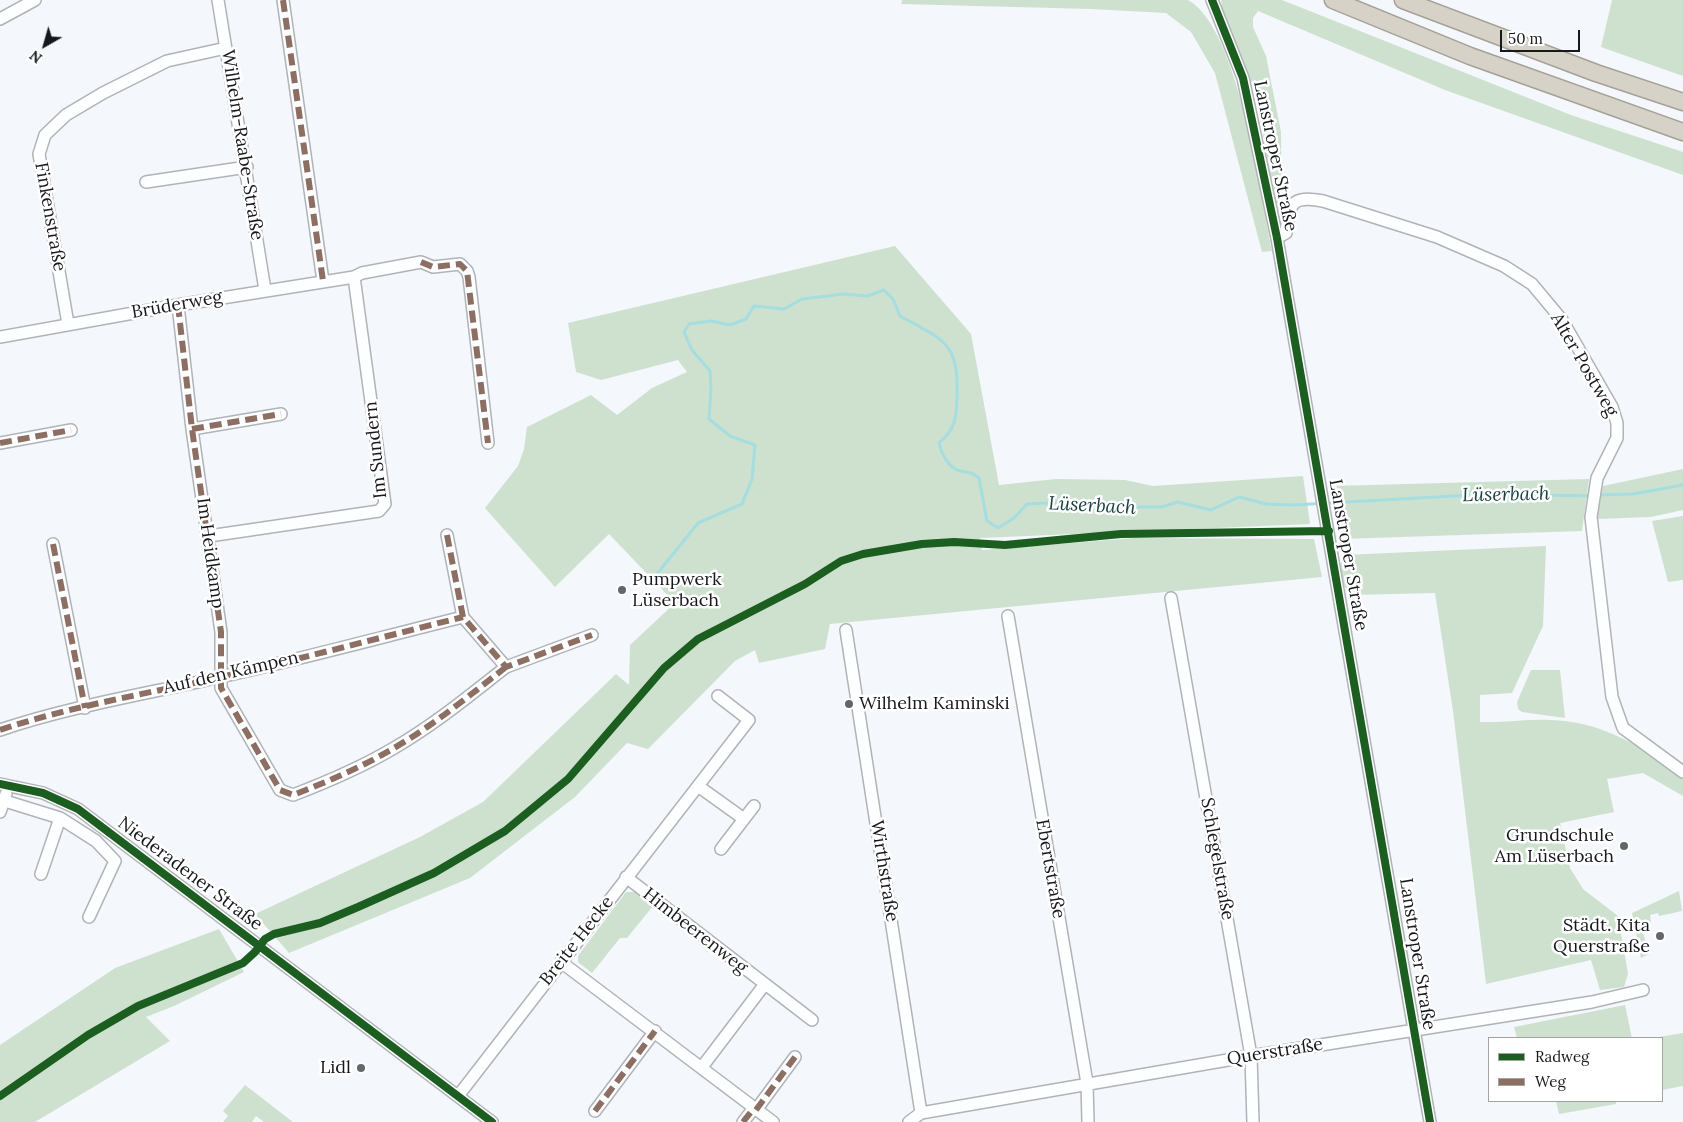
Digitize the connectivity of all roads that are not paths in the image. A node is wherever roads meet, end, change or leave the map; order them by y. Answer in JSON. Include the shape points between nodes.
{"nodes":[{"id":1,"x":35,"y":0,"type":"edge"},
{"id":2,"x":218,"y":0,"type":"edge"},
{"id":3,"x":282,"y":0,"type":"edge"},
{"id":4,"x":1212,"y":0,"type":"edge"},
{"id":5,"x":1333,"y":0,"type":"edge"},
{"id":6,"x":1404,"y":0,"type":"edge"},
{"id":7,"x":0,"y":19,"type":"edge"},
{"id":8,"x":226,"y":48,"type":"junction"},
{"id":9,"x":1683,"y":102,"type":"edge"},
{"id":10,"x":1683,"y":132,"type":"edge"},
{"id":11,"x":247,"y":167,"type":"junction"},
{"id":12,"x":146,"y":182,"type":"dead end"},
{"id":13,"x":1277,"y":238,"type":"junction"},
{"id":14,"x":354,"y":277,"type":"junction"},
{"id":15,"x":323,"y":281,"type":"junction"},
{"id":16,"x":265,"y":290,"type":"junction"},
{"id":17,"x":178,"y":304,"type":"junction"},
{"id":18,"x":68,"y":324,"type":"junction"},
{"id":19,"x":0,"y":337,"type":"edge"},
{"id":20,"x":281,"y":414,"type":"dead end"},
{"id":21,"x":192,"y":428,"type":"junction"},
{"id":22,"x":71,"y":430,"type":"dead end"},
{"id":23,"x":0,"y":443,"type":"edge"},
{"id":24,"x":488,"y":443,"type":"dead end"},
{"id":25,"x":447,"y":535,"type":"dead end"},
{"id":26,"x":208,"y":536,"type":"junction"},
{"id":27,"x":53,"y":544,"type":"dead end"},
{"id":28,"x":1171,"y":598,"type":"dead end"},
{"id":29,"x":1008,"y":616,"type":"dead end"},
{"id":30,"x":463,"y":617,"type":"junction"},
{"id":31,"x":846,"y":630,"type":"dead end"},
{"id":32,"x":592,"y":636,"type":"dead end"},
{"id":33,"x":506,"y":667,"type":"junction"},
{"id":34,"x":220,"y":677,"type":"junction"},
{"id":35,"x":718,"y":696,"type":"dead end"},
{"id":36,"x":85,"y":708,"type":"junction"},
{"id":37,"x":0,"y":730,"type":"edge"},
{"id":38,"x":1683,"y":772,"type":"edge"},
{"id":39,"x":3,"y":785,"type":"edge"},
{"id":40,"x":698,"y":786,"type":"junction"},
{"id":41,"x":5,"y":801,"type":"junction"},
{"id":42,"x":754,"y":806,"type":"dead end"},
{"id":43,"x":0,"y":812,"type":"edge"},
{"id":44,"x":60,"y":818,"type":"junction"},
{"id":45,"x":744,"y":819,"type":"junction"},
{"id":46,"x":721,"y":849,"type":"dead end"},
{"id":47,"x":41,"y":874,"type":"dead end"},
{"id":48,"x":626,"y":877,"type":"junction"},
{"id":49,"x":88,"y":917,"type":"dead end"},
{"id":50,"x":561,"y":962,"type":"junction"},
{"id":51,"x":765,"y":984,"type":"junction"},
{"id":52,"x":1643,"y":990,"type":"dead end"},
{"id":53,"x":812,"y":1020,"type":"dead end"},
{"id":54,"x":654,"y":1031,"type":"junction"},
{"id":55,"x":1415,"y":1031,"type":"junction"},
{"id":56,"x":1251,"y":1056,"type":"junction"},
{"id":57,"x":795,"y":1057,"type":"dead end"},
{"id":58,"x":702,"y":1066,"type":"junction"},
{"id":59,"x":1087,"y":1083,"type":"junction"},
{"id":60,"x":458,"y":1096,"type":"junction"},
{"id":61,"x":755,"y":1109,"type":"junction"},
{"id":62,"x":596,"y":1111,"type":"dead end"},
{"id":63,"x":921,"y":1113,"type":"junction"},
{"id":64,"x":492,"y":1122,"type":"edge"},
{"id":65,"x":743,"y":1122,"type":"edge"},
{"id":66,"x":773,"y":1122,"type":"edge"},
{"id":67,"x":909,"y":1122,"type":"edge"},
{"id":68,"x":1088,"y":1122,"type":"edge"},
{"id":69,"x":1254,"y":1122,"type":"edge"},
{"id":70,"x":1430,"y":1122,"type":"edge"}],
"edges":[{"from":1,"to":7,"type":"street"},
{"from":2,"to":8,"type":"street","name":"Wilhelm-Raabe-Straße"},
{"from":3,"to":15,"type":"street"},
{"from":4,"to":13,"type":"street","name":"Lanstroper Straße","via":[[1243,78]]},
{"from":5,"to":10,"type":"highway","via":[[1489,63]]},
{"from":6,"to":9,"type":"highway","via":[[1578,67]]},
{"from":8,"to":11,"type":"street","name":"Wilhelm-Raabe-Straße"},
{"from":8,"to":18,"type":"street","name":"Finkenstraße","via":[[166,62],[134,76],[66,116],[43,138],[39,154]]},
{"from":11,"to":12,"type":"street"},
{"from":11,"to":16,"type":"street","name":"Wilhelm-Raabe-Straße"},
{"from":13,"to":38,"type":"street","name":"Alter Postweg","via":[[1286,233],[1288,210],[1296,201],[1305,198],[1384,219],[1437,237],[1504,266],[1532,284],[1562,320],[1612,407],[1617,423],[1617,438],[1597,478],[1591,517],[1612,697],[1623,728]]},
{"from":13,"to":55,"type":"street","name":"Lanstroper Straße"},
{"from":14,"to":15,"type":"street","name":"Brüderweg"},
{"from":14,"to":24,"type":"street","name":"Brüderweg","via":[[421,262],[433,267],[460,264],[464,267],[469,277]]},
{"from":14,"to":26,"type":"street","name":"Im Sundern","via":[[385,504],[379,511]]},
{"from":15,"to":16,"type":"street","name":"Brüderweg"},
{"from":16,"to":17,"type":"street","name":"Brüderweg"},
{"from":17,"to":18,"type":"street","name":"Brüderweg"},
{"from":17,"to":21,"type":"street","name":"Im Heidkamp"},
{"from":18,"to":19,"type":"street","name":"Brüderweg"},
{"from":20,"to":21,"type":"street"},
{"from":21,"to":26,"type":"street","name":"Im Heidkamp"},
{"from":22,"to":23,"type":"street"},
{"from":25,"to":30,"type":"street"},
{"from":26,"to":34,"type":"street","name":"Im Heidkamp","via":[[220,632]]},
{"from":27,"to":36,"type":"street"},
{"from":28,"to":56,"type":"street","name":"Schlegelstraße"},
{"from":29,"to":59,"type":"street","name":"Ebertstraße"},
{"from":30,"to":33,"type":"street"},
{"from":30,"to":34,"type":"street","name":"Auf den Kämpen"},
{"from":31,"to":63,"type":"street","name":"Wirthstraße"},
{"from":32,"to":33,"type":"street"},
{"from":33,"to":34,"type":"street","via":[[395,748],[293,796],[280,790],[222,688]]},
{"from":34,"to":36,"type":"street","name":"Auf den Kämpen"},
{"from":35,"to":40,"type":"street","name":"Breite Hecke","via":[[749,720]]},
{"from":36,"to":37,"type":"street","name":"Auf den Kämpen","via":[[49,714]]},
{"from":39,"to":41,"type":"street"},
{"from":39,"to":60,"type":"street","name":"Niederadener Straße","via":[[43,793],[78,809]]},
{"from":40,"to":45,"type":"street"},
{"from":40,"to":48,"type":"street","name":"Breite Hecke"},
{"from":41,"to":43,"type":"street"},
{"from":41,"to":44,"type":"street"},
{"from":42,"to":45,"type":"street"},
{"from":44,"to":47,"type":"street"},
{"from":44,"to":49,"type":"street","via":[[96,841],[115,861]]},
{"from":45,"to":46,"type":"street"},
{"from":48,"to":50,"type":"street","name":"Breite Hecke"},
{"from":48,"to":51,"type":"street","name":"Himbeerenweg"},
{"from":50,"to":54,"type":"street"},
{"from":50,"to":60,"type":"street","name":"Breite Hecke"},
{"from":51,"to":53,"type":"street","name":"Himbeerenweg"},
{"from":51,"to":58,"type":"street","name":"Himbeerenweg"},
{"from":52,"to":55,"type":"street","name":"Querstraße","via":[[1592,1002]]},
{"from":54,"to":58,"type":"street"},
{"from":54,"to":62,"type":"street"},
{"from":55,"to":56,"type":"street","name":"Querstraße"},
{"from":55,"to":70,"type":"street","name":"Lanstroper Straße"},
{"from":56,"to":59,"type":"street","name":"Querstraße"},
{"from":56,"to":69,"type":"street","name":"Schlegelstraße"},
{"from":57,"to":61,"type":"street"},
{"from":58,"to":61,"type":"street"},
{"from":59,"to":63,"type":"street","name":"Querstraße"},
{"from":59,"to":68,"type":"street","name":"Ebertstraße"},
{"from":60,"to":64,"type":"street","name":"Niederadener Straße"},
{"from":61,"to":65,"type":"street"},
{"from":61,"to":66,"type":"street"},
{"from":63,"to":67,"type":"street","name":"Querstraße"}]}
